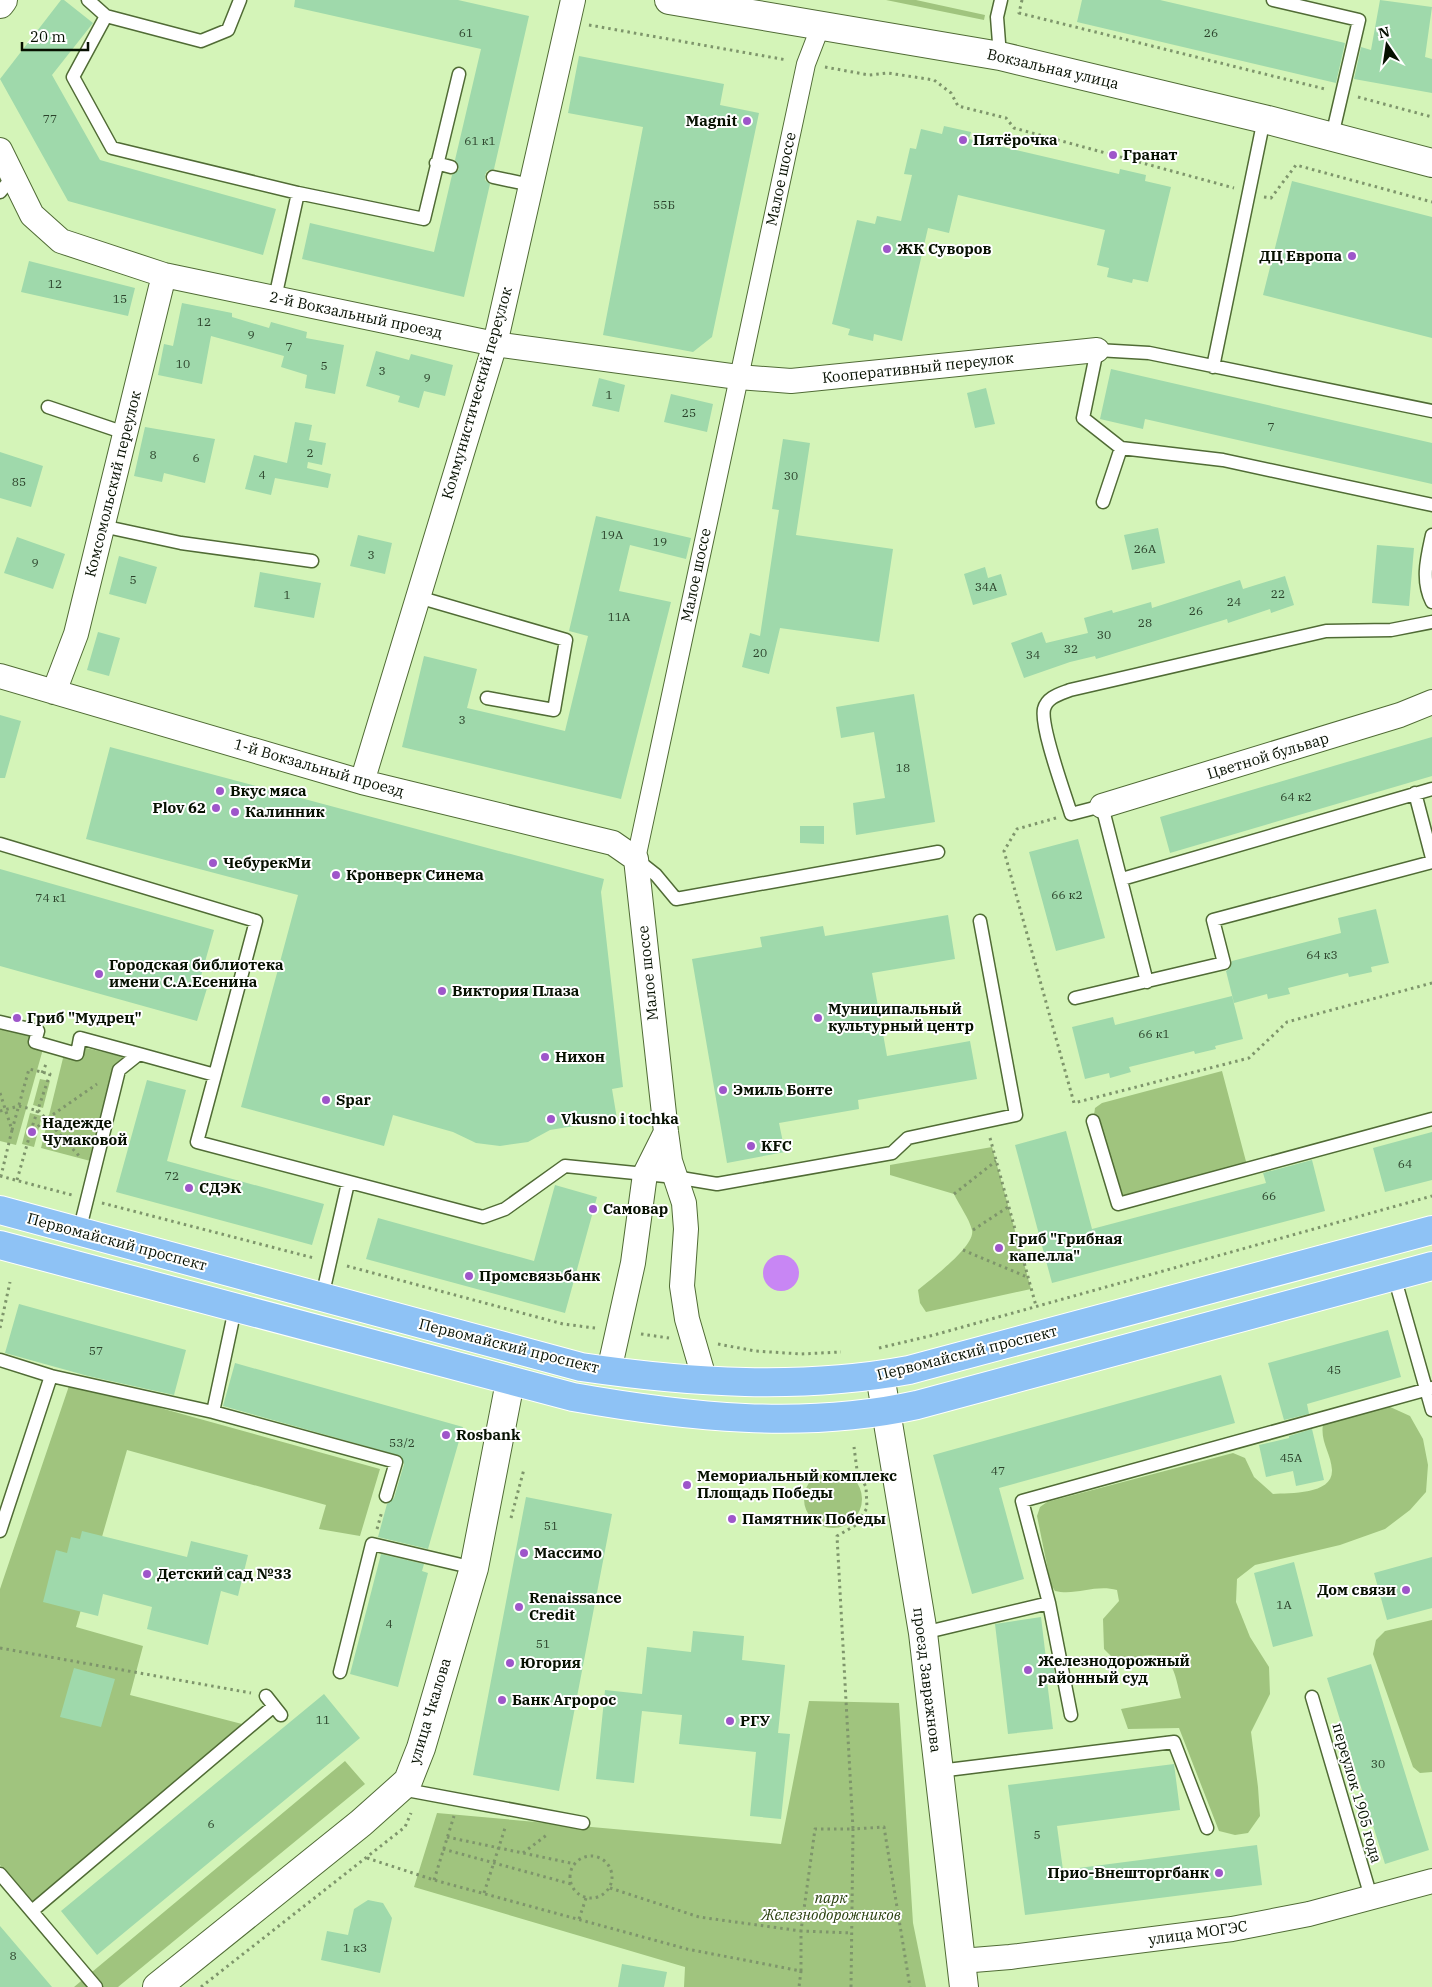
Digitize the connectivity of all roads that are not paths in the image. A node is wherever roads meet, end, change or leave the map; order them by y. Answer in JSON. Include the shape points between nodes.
{"nodes":[{"id":1,"x":3,"y":0,"type":"edge"},
{"id":2,"x":88,"y":0,"type":"edge"},
{"id":3,"x":240,"y":0,"type":"edge"},
{"id":4,"x":669,"y":0,"type":"edge"},
{"id":5,"x":1001,"y":0,"type":"edge"},
{"id":6,"x":1273,"y":0,"type":"edge"},
{"id":7,"x":0,"y":4,"type":"edge"},
{"id":8,"x":571,"y":11,"type":"edge"},
{"id":9,"x":106,"y":16,"type":"junction"},
{"id":10,"x":821,"y":25,"type":"junction"},
{"id":11,"x":1000,"y":56,"type":"junction"},
{"id":12,"x":459,"y":74,"type":"dead end"},
{"id":13,"x":1264,"y":119,"type":"junction"},
{"id":14,"x":1332,"y":136,"type":"junction"},
{"id":15,"x":0,"y":150,"type":"edge"},
{"id":16,"x":1432,"y":163,"type":"edge"},
{"id":17,"x":436,"y":164,"type":"junction"},
{"id":18,"x":450,"y":167,"type":"dead end"},
{"id":19,"x":493,"y":177,"type":"dead end"},
{"id":20,"x":6,"y":184,"type":"edge"},
{"id":21,"x":531,"y":185,"type":"junction"},
{"id":22,"x":298,"y":192,"type":"junction"},
{"id":23,"x":164,"y":275,"type":"junction"},
{"id":24,"x":275,"y":298,"type":"junction"},
{"id":25,"x":494,"y":344,"type":"junction"},
{"id":26,"x":1097,"y":350,"type":"junction"},
{"id":27,"x":1213,"y":366,"type":"junction"},
{"id":28,"x":738,"y":377,"type":"junction"},
{"id":29,"x":48,"y":407,"type":"dead end"},
{"id":30,"x":1432,"y":411,"type":"edge"},
{"id":31,"x":125,"y":433,"type":"junction"},
{"id":32,"x":1121,"y":448,"type":"junction"},
{"id":33,"x":1103,"y":502,"type":"dead end"},
{"id":34,"x":1432,"y":505,"type":"edge"},
{"id":35,"x":102,"y":526,"type":"junction"},
{"id":36,"x":1432,"y":535,"type":"edge"},
{"id":37,"x":312,"y":561,"type":"dead end"},
{"id":38,"x":418,"y":597,"type":"junction"},
{"id":39,"x":1432,"y":602,"type":"edge"},
{"id":40,"x":1432,"y":622,"type":"edge"},
{"id":41,"x":0,"y":676,"type":"edge"},
{"id":42,"x":54,"y":692,"type":"junction"},
{"id":43,"x":486,"y":698,"type":"dead end"},
{"id":44,"x":1432,"y":702,"type":"edge"},
{"id":45,"x":362,"y":782,"type":"junction"},
{"id":46,"x":1432,"y":788,"type":"edge"},
{"id":47,"x":1415,"y":793,"type":"junction"},
{"id":48,"x":1102,"y":806,"type":"junction"},
{"id":49,"x":0,"y":844,"type":"edge"},
{"id":50,"x":938,"y":852,"type":"dead end"},
{"id":51,"x":1432,"y":858,"type":"edge"},
{"id":52,"x":636,"y":859,"type":"junction"},
{"id":53,"x":1432,"y":862,"type":"edge"},
{"id":54,"x":1122,"y":879,"type":"junction"},
{"id":55,"x":980,"y":921,"type":"dead end"},
{"id":56,"x":1147,"y":982,"type":"junction"},
{"id":57,"x":1075,"y":998,"type":"dead end"},
{"id":58,"x":0,"y":1022,"type":"edge"},
{"id":59,"x":140,"y":1054,"type":"junction"},
{"id":60,"x":215,"y":1076,"type":"junction"},
{"id":61,"x":1093,"y":1120,"type":"dead end"},
{"id":62,"x":1432,"y":1120,"type":"edge"},
{"id":63,"x":666,"y":1132,"type":"junction"},
{"id":64,"x":645,"y":1174,"type":"junction"},
{"id":65,"x":676,"y":1177,"type":"junction"},
{"id":66,"x":348,"y":1183,"type":"junction"},
{"id":67,"x":0,"y":1210,"type":"edge"},
{"id":68,"x":1432,"y":1230,"type":"edge"},
{"id":69,"x":79,"y":1232,"type":"junction"},
{"id":70,"x":0,"y":1245,"type":"edge"},
{"id":71,"x":1432,"y":1266,"type":"edge"},
{"id":72,"x":1394,"y":1276,"type":"junction"},
{"id":73,"x":322,"y":1298,"type":"junction"},
{"id":74,"x":236,"y":1309,"type":"junction"},
{"id":75,"x":0,"y":1360,"type":"edge"},
{"id":76,"x":609,"y":1371,"type":"junction"},
{"id":77,"x":880,"y":1375,"type":"junction"},
{"id":78,"x":51,"y":1376,"type":"junction"},
{"id":79,"x":704,"y":1381,"type":"junction"},
{"id":80,"x":510,"y":1382,"type":"junction"},
{"id":81,"x":1429,"y":1389,"type":"edge"},
{"id":82,"x":1432,"y":1410,"type":"edge"},
{"id":83,"x":213,"y":1412,"type":"junction"},
{"id":84,"x":886,"y":1412,"type":"junction"},
{"id":85,"x":386,"y":1496,"type":"road end"},
{"id":86,"x":0,"y":1531,"type":"edge"},
{"id":87,"x":474,"y":1568,"type":"junction"},
{"id":88,"x":1049,"y":1603,"type":"junction"},
{"id":89,"x":923,"y":1633,"type":"junction"},
{"id":90,"x":340,"y":1672,"type":"dead end"},
{"id":91,"x":1312,"y":1698,"type":"dead end"},
{"id":92,"x":274,"y":1705,"type":"road end"},
{"id":93,"x":1071,"y":1715,"type":"dead end"},
{"id":94,"x":939,"y":1771,"type":"junction"},
{"id":95,"x":401,"y":1789,"type":"junction"},
{"id":96,"x":583,"y":1823,"type":"dead end"},
{"id":97,"x":1207,"y":1828,"type":"dead end"},
{"id":98,"x":0,"y":1874,"type":"edge"},
{"id":99,"x":1432,"y":1881,"type":"edge"},
{"id":100,"x":1371,"y":1897,"type":"junction"},
{"id":101,"x":32,"y":1911,"type":"junction"},
{"id":102,"x":962,"y":1974,"type":"edge"},
{"id":103,"x":96,"y":1987,"type":"edge"},
{"id":104,"x":156,"y":1987,"type":"edge"}],
"edges":[{"from":1,"to":7,"type":"street"},
{"from":2,"to":9,"type":"lane"},
{"from":3,"to":9,"type":"lane","via":[[228,30],[202,41]]},
{"from":4,"to":10,"type":"street","name":"Вокзальная улица"},
{"from":5,"to":11,"type":"lane","via":[[997,17]]},
{"from":6,"to":14,"type":"lane","via":[[1359,20]]},
{"from":8,"to":21,"type":"street","name":"Коммунистический переулок"},
{"from":9,"to":22,"type":"lane","via":[[73,77],[112,148]]},
{"from":10,"to":11,"type":"street","name":"Вокзальная улица"},
{"from":10,"to":28,"type":"street","name":"Малое шоссе","via":[[806,64]]},
{"from":11,"to":13,"type":"street","name":"Вокзальная улица"},
{"from":12,"to":17,"type":"lane"},
{"from":13,"to":14,"type":"street","name":"Вокзальная улица"},
{"from":13,"to":27,"type":"lane"},
{"from":14,"to":16,"type":"street","name":"Вокзальная улица"},
{"from":15,"to":20,"type":"street","name":"2-й Вокзальный проезд"},
{"from":17,"to":18,"type":"lane"},
{"from":17,"to":22,"type":"lane","via":[[424,219]]},
{"from":19,"to":21,"type":"lane"},
{"from":20,"to":23,"type":"street","name":"2-й Вокзальный проезд","via":[[32,215],[61,241]]},
{"from":21,"to":25,"type":"street","name":"Коммунистический переулок"},
{"from":22,"to":24,"type":"lane"},
{"from":23,"to":24,"type":"street","name":"2-й Вокзальный проезд"},
{"from":23,"to":31,"type":"street","name":"Комсомольский переулок"},
{"from":24,"to":25,"type":"street","name":"2-й Вокзальный проезд"},
{"from":25,"to":28,"type":"street","name":"2-й Вокзальный проезд"},
{"from":25,"to":38,"type":"street","name":"Коммунистический переулок"},
{"from":26,"to":27,"type":"lane","via":[[1150,354]]},
{"from":26,"to":28,"type":"street","name":"Кооперативный переулок","via":[[791,381]]},
{"from":26,"to":32,"type":"lane","via":[[1083,418]]},
{"from":27,"to":30,"type":"lane"},
{"from":28,"to":52,"type":"street","name":"Малое шоссе"},
{"from":29,"to":31,"type":"lane"},
{"from":31,"to":35,"type":"street","name":"Комсомольский переулок"},
{"from":32,"to":33,"type":"lane"},
{"from":32,"to":34,"type":"lane","via":[[1223,460]]},
{"from":35,"to":37,"type":"lane","via":[[180,543]]},
{"from":35,"to":42,"type":"street","name":"Комсомольский переулок","via":[[76,634]]},
{"from":36,"to":39,"type":"lane","via":[[1425,573]]},
{"from":38,"to":43,"type":"lane","via":[[566,640],[554,710]]},
{"from":38,"to":45,"type":"street","name":"Коммунистический переулок"},
{"from":40,"to":48,"type":"lane","via":[[1391,630],[1326,631],[1070,690],[1050,698],[1044,710],[1046,729],[1072,814]]},
{"from":41,"to":42,"type":"street","name":"1-й Вокзальный проезд"},
{"from":42,"to":45,"type":"street","name":"1-й Вокзальный проезд"},
{"from":44,"to":48,"type":"street","name":"Цветной бульвар","via":[[1400,715]]},
{"from":45,"to":52,"type":"street","name":"1-й Вокзальный проезд","via":[[613,843]]},
{"from":46,"to":47,"type":"lane"},
{"from":47,"to":51,"type":"lane"},
{"from":47,"to":54,"type":"lane"},
{"from":48,"to":54,"type":"lane"},
{"from":49,"to":60,"type":"lane","via":[[256,921]]},
{"from":50,"to":52,"type":"lane","via":[[676,899],[656,875]]},
{"from":52,"to":63,"type":"street","name":"Малое шоссе"},
{"from":53,"to":56,"type":"lane","via":[[1213,920],[1224,963]]},
{"from":54,"to":56,"type":"lane"},
{"from":55,"to":65,"type":"lane","via":[[1016,1114],[908,1138],[892,1153],[717,1184]]},
{"from":56,"to":57,"type":"lane"},
{"from":58,"to":59,"type":"lane","via":[[38,1031],[35,1042],[77,1054],[80,1038]]},
{"from":59,"to":60,"type":"lane"},
{"from":59,"to":69,"type":"lane","via":[[119,1070]]},
{"from":60,"to":66,"type":"lane","via":[[197,1142]]},
{"from":61,"to":62,"type":"lane","via":[[1118,1204]]},
{"from":63,"to":64,"type":"street"},
{"from":63,"to":65,"type":"street","name":"Малое шоссе"},
{"from":64,"to":65,"type":"lane"},
{"from":64,"to":66,"type":"lane","via":[[565,1166],[504,1209],[483,1217]]},
{"from":64,"to":76,"type":"street","via":[[633,1263]]},
{"from":65,"to":79,"type":"street","name":"Малое шоссе","via":[[684,1203],[686,1229],[682,1286],[687,1319]]},
{"from":66,"to":73,"type":"lane"},
{"from":67,"to":69,"type":"main road","name":"Первомайский проспект"},
{"from":68,"to":77,"type":"main road","name":"Первомайский проспект","via":[[1023,1341]]},
{"from":69,"to":73,"type":"main road","name":"Первомайский проспект"},
{"from":70,"to":74,"type":"main road"},
{"from":71,"to":72,"type":"main road"},
{"from":72,"to":81,"type":"lane"},
{"from":72,"to":84,"type":"main road"},
{"from":73,"to":76,"type":"main road","name":"Первомайский проспект","via":[[517,1351]]},
{"from":74,"to":80,"type":"main road"},
{"from":74,"to":83,"type":"lane"},
{"from":75,"to":78,"type":"lane"},
{"from":76,"to":79,"type":"main road","name":"Первомайский проспект"},
{"from":77,"to":79,"type":"main road","name":"Первомайский проспект","via":[[809,1382]]},
{"from":77,"to":84,"type":"street","name":"проезд Завражнова"},
{"from":78,"to":83,"type":"lane"},
{"from":78,"to":86,"type":"lane"},
{"from":80,"to":84,"type":"main road","via":[[573,1398],[721,1417],[814,1418]]},
{"from":80,"to":87,"type":"street","name":"улица Чкалова"},
{"from":81,"to":82,"type":"lane"},
{"from":81,"to":88,"type":"lane","via":[[1022,1501]]},
{"from":83,"to":85,"type":"lane","via":[[396,1462]]},
{"from":84,"to":89,"type":"street","name":"проезд Завражнова"},
{"from":87,"to":90,"type":"lane","via":[[372,1544]]},
{"from":87,"to":95,"type":"street","name":"улица Чкалова","via":[[421,1748],[408,1781]]},
{"from":88,"to":89,"type":"lane"},
{"from":88,"to":93,"type":"lane"},
{"from":89,"to":94,"type":"street","name":"проезд Завражнова"},
{"from":91,"to":100,"type":"lane","name":"переулок 1905 года"},
{"from":92,"to":101,"type":"lane"},
{"from":94,"to":97,"type":"lane","via":[[1174,1742]]},
{"from":94,"to":102,"type":"street","name":"проезд Завражнова"},
{"from":95,"to":96,"type":"lane"},
{"from":95,"to":104,"type":"street","name":"улица Чкалова"},
{"from":98,"to":101,"type":"lane"},
{"from":99,"to":100,"type":"street","name":"улица МОГЭС"},
{"from":100,"to":102,"type":"street","name":"улица МОГЭС","via":[[1309,1914],[1232,1929],[1010,1957]]},
{"from":101,"to":103,"type":"lane"}]}
